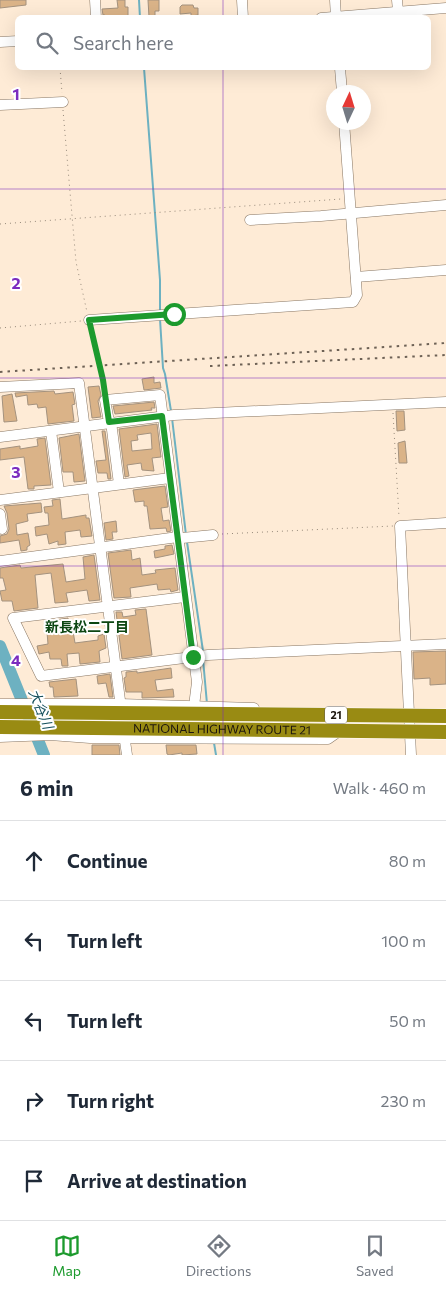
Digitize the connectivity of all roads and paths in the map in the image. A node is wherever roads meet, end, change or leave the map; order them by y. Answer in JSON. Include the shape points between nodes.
{"nodes":[{"id":1,"x":94,"y":0,"type":"edge"},
{"id":2,"x":242,"y":0,"type":"edge"},
{"id":3,"x":335,"y":0,"type":"edge"},
{"id":4,"x":396,"y":0,"type":"edge"},
{"id":5,"x":446,"y":8,"type":"edge"},
{"id":6,"x":398,"y":11,"type":"junction"},
{"id":7,"x":96,"y":15,"type":"edge"},
{"id":8,"x":243,"y":15,"type":"edge"},
{"id":9,"x":336,"y":15,"type":"edge"},
{"id":10,"x":357,"y":15,"type":"edge"},
{"id":11,"x":15,"y":41,"type":"edge"},
{"id":12,"x":0,"y":42,"type":"edge"},
{"id":13,"x":60,"y":70,"type":"edge"},
{"id":14,"x":340,"y":70,"type":"edge"},
{"id":15,"x":341,"y":85,"type":"edge"},
{"id":16,"x":63,"y":102,"type":"junction"},
{"id":17,"x":0,"y":105,"type":"edge"},
{"id":18,"x":345,"y":130,"type":"edge"},
{"id":19,"x":349,"y":198,"type":"junction"},
{"id":20,"x":446,"y":205,"type":"edge"},
{"id":21,"x":350,"y":213,"type":"junction"},
{"id":22,"x":73,"y":219,"type":"junction"},
{"id":23,"x":250,"y":220,"type":"dead end"},
{"id":24,"x":0,"y":224,"type":"edge"},
{"id":25,"x":446,"y":270,"type":"edge"},
{"id":26,"x":356,"y":278,"type":"junction"},
{"id":27,"x":89,"y":320,"type":"junction"},
{"id":28,"x":0,"y":328,"type":"edge"},
{"id":29,"x":0,"y":387,"type":"edge"},
{"id":30,"x":106,"y":400,"type":"junction"},
{"id":31,"x":446,"y":402,"type":"edge"},
{"id":32,"x":393,"y":405,"type":"junction"},
{"id":33,"x":168,"y":416,"type":"junction"},
{"id":34,"x":110,"y":422,"type":"junction"},
{"id":35,"x":85,"y":426,"type":"junction"},
{"id":36,"x":52,"y":431,"type":"junction"},
{"id":37,"x":0,"y":437,"type":"edge"},
{"id":38,"x":170,"y":478,"type":"junction"},
{"id":39,"x":119,"y":484,"type":"junction"},
{"id":40,"x":92,"y":488,"type":"junction"},
{"id":41,"x":59,"y":492,"type":"junction"},
{"id":42,"x":0,"y":500,"type":"edge"},
{"id":43,"x":0,"y":514,"type":"edge"},
{"id":44,"x":446,"y":523,"type":"edge"},
{"id":45,"x":400,"y":526,"type":"junction"},
{"id":46,"x":2,"y":529,"type":"dead end"},
{"id":47,"x":213,"y":535,"type":"joint"},
{"id":48,"x":184,"y":538,"type":"junction"},
{"id":49,"x":100,"y":547,"type":"junction"},
{"id":50,"x":0,"y":561,"type":"edge"},
{"id":51,"x":185,"y":597,"type":"junction"},
{"id":52,"x":107,"y":607,"type":"junction"},
{"id":53,"x":446,"y":644,"type":"edge"},
{"id":54,"x":405,"y":647,"type":"junction"},
{"id":55,"x":200,"y":656,"type":"junction"},
{"id":56,"x":115,"y":667,"type":"junction"},
{"id":57,"x":121,"y":706,"type":"junction"},
{"id":58,"x":4,"y":708,"type":"edge"},
{"id":59,"x":43,"y":708,"type":"junction"},
{"id":60,"x":198,"y":710,"type":"junction"},
{"id":61,"x":276,"y":714,"type":"junction"},
{"id":62,"x":409,"y":716,"type":"junction"},
{"id":63,"x":446,"y":716,"type":"edge"},
{"id":64,"x":9,"y":730,"type":"edge"},
{"id":65,"x":48,"y":731,"type":"junction"},
{"id":66,"x":410,"y":732,"type":"junction"},
{"id":67,"x":446,"y":732,"type":"edge"},
{"id":68,"x":214,"y":734,"type":"junction"},
{"id":69,"x":124,"y":736,"type":"junction"},
{"id":70,"x":0,"y":737,"type":"edge"},
{"id":71,"x":127,"y":755,"type":"edge"},
{"id":72,"x":411,"y":755,"type":"edge"}],
"edges":[{"from":1,"to":7,"type":"street"},
{"from":2,"to":8,"type":"street"},
{"from":3,"to":9,"type":"street"},
{"from":4,"to":6,"type":"street"},
{"from":5,"to":6,"type":"street"},
{"from":6,"to":10,"type":"street"},
{"from":11,"to":12,"type":"street"},
{"from":13,"to":16,"type":"path"},
{"from":14,"to":15,"type":"street"},
{"from":16,"to":17,"type":"street"},
{"from":16,"to":22,"type":"path"},
{"from":18,"to":19,"type":"street"},
{"from":19,"to":21,"type":"street"},
{"from":19,"to":22,"type":"path"},
{"from":20,"to":21,"type":"street"},
{"from":21,"to":23,"type":"street"},
{"from":21,"to":26,"type":"street"},
{"from":22,"to":24,"type":"path"},
{"from":22,"to":27,"type":"path","via":[[78,274]]},
{"from":25,"to":26,"type":"street"},
{"from":26,"to":27,"type":"street","via":[[357,295],[353,302]]},
{"from":27,"to":28,"type":"path"},
{"from":27,"to":30,"type":"path"},
{"from":29,"to":35,"type":"street","via":[[79,383]]},
{"from":30,"to":33,"type":"street","via":[[160,395]]},
{"from":30,"to":34,"type":"street"},
{"from":31,"to":32,"type":"street"},
{"from":32,"to":33,"type":"street"},
{"from":32,"to":45,"type":"path"},
{"from":33,"to":34,"type":"street"},
{"from":33,"to":38,"type":"street"},
{"from":34,"to":35,"type":"street"},
{"from":34,"to":39,"type":"street"},
{"from":35,"to":36,"type":"street"},
{"from":35,"to":40,"type":"street"},
{"from":36,"to":37,"type":"street"},
{"from":36,"to":41,"type":"street"},
{"from":38,"to":39,"type":"street"},
{"from":38,"to":48,"type":"street"},
{"from":39,"to":40,"type":"street"},
{"from":40,"to":41,"type":"street"},
{"from":40,"to":49,"type":"street"},
{"from":41,"to":42,"type":"street"},
{"from":43,"to":46,"type":"street"},
{"from":44,"to":45,"type":"street"},
{"from":45,"to":47,"type":"path"},
{"from":45,"to":54,"type":"street"},
{"from":47,"to":48,"type":"street"},
{"from":48,"to":49,"type":"street"},
{"from":48,"to":51,"type":"street"},
{"from":49,"to":50,"type":"street"},
{"from":49,"to":52,"type":"street"},
{"from":51,"to":52,"type":"street"},
{"from":51,"to":55,"type":"street"},
{"from":52,"to":56,"type":"street"},
{"from":52,"to":56,"type":"street","via":[[13,618],[41,676]]},
{"from":53,"to":54,"type":"street"},
{"from":54,"to":55,"type":"street"},
{"from":54,"to":62,"type":"street"},
{"from":55,"to":56,"type":"street"},
{"from":55,"to":60,"type":"street"},
{"from":56,"to":57,"type":"street"},
{"from":57,"to":59,"type":"street"},
{"from":57,"to":60,"type":"street"},
{"from":58,"to":59,"type":"highway","name":"NATIONAL HIGHWAY ROUTE 21","number":"21"},
{"from":59,"to":60,"type":"highway","name":"NATIONAL HIGHWAY ROUTE 21","number":"21"},
{"from":60,"to":61,"type":"highway","name":"NATIONAL HIGHWAY ROUTE 21","number":"21","via":[[225,714]]},
{"from":60,"to":61,"type":"street","via":[[265,708]]},
{"from":61,"to":62,"type":"highway","name":"NATIONAL HIGHWAY ROUTE 21","number":"21"},
{"from":62,"to":63,"type":"highway","name":"NATIONAL HIGHWAY ROUTE 21","number":"21"},
{"from":62,"to":66,"type":"street"},
{"from":64,"to":65,"type":"highway","name":"NATIONAL HIGHWAY ROUTE 21","number":"21"},
{"from":64,"to":70,"type":"street"},
{"from":65,"to":68,"type":"highway","name":"NATIONAL HIGHWAY ROUTE 21","number":"21"},
{"from":65,"to":69,"type":"street","via":[[90,738]]},
{"from":66,"to":67,"type":"highway","name":"NATIONAL HIGHWAY ROUTE 21","number":"21"},
{"from":66,"to":68,"type":"highway","name":"NATIONAL HIGHWAY ROUTE 21","number":"21"},
{"from":66,"to":72,"type":"street"},
{"from":68,"to":69,"type":"street"},
{"from":69,"to":71,"type":"street"}]}
